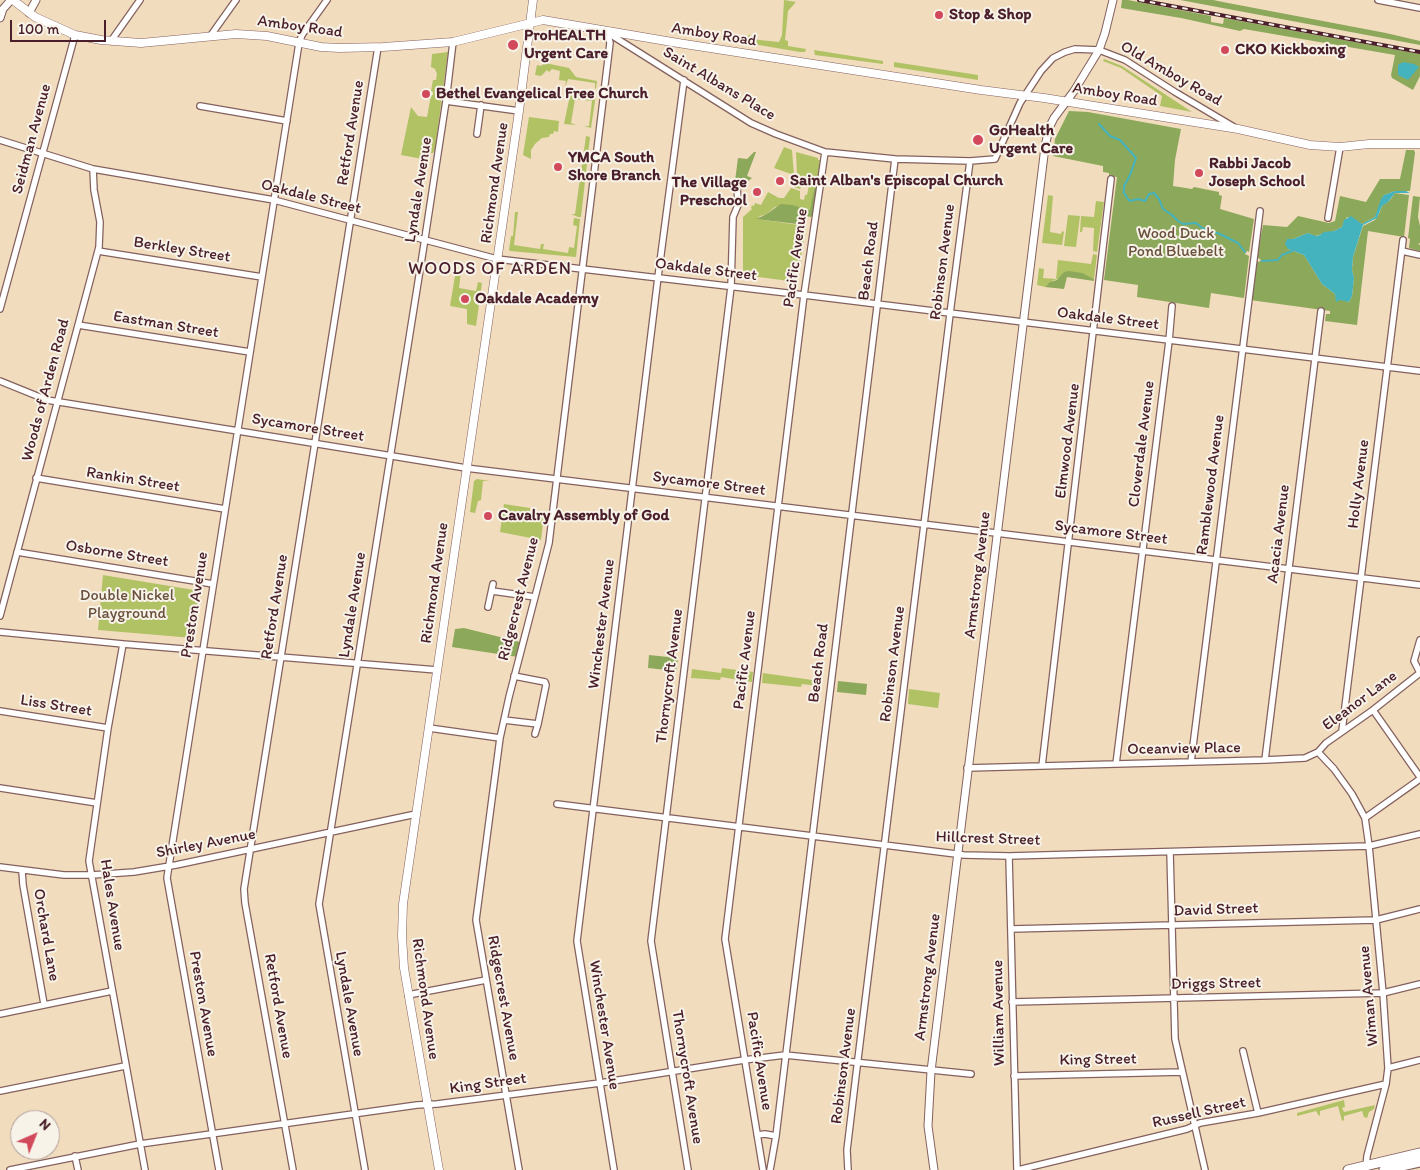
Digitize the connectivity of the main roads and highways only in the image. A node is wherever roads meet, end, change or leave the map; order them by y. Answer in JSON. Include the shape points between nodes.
{"nodes":[{"id":1,"x":12,"y":0,"type":"edge"},
{"id":2,"x":533,"y":0,"type":"edge"},
{"id":3,"x":531,"y":24,"type":"junction"},
{"id":4,"x":1420,"y":144,"type":"edge"},
{"id":5,"x":1420,"y":1153,"type":"edge"},
{"id":6,"x":1420,"y":1162,"type":"edge"},
{"id":7,"x":1366,"y":1168,"type":"edge"},
{"id":8,"x":439,"y":1170,"type":"edge"},
{"id":9,"x":1348,"y":1170,"type":"edge"},
{"id":10,"x":1384,"y":1170,"type":"edge"}],
"edges":[{"from":1,"to":3,"type":"main road","name":"Amboy Road","via":[[29,13],[75,35],[141,43],[252,34],[339,48],[378,48],[453,42]]},
{"from":2,"to":3,"type":"main road","name":"Richmond Avenue"},
{"from":3,"to":4,"type":"main road","name":"Amboy Road","via":[[543,20],[1066,101],[1238,129],[1310,145]]},
{"from":3,"to":8,"type":"main road","name":"Richmond Avenue","via":[[405,884],[404,963]]},
{"from":5,"to":7,"type":"main road"},
{"from":6,"to":10,"type":"main road"},
{"from":7,"to":9,"type":"main road"}]}
